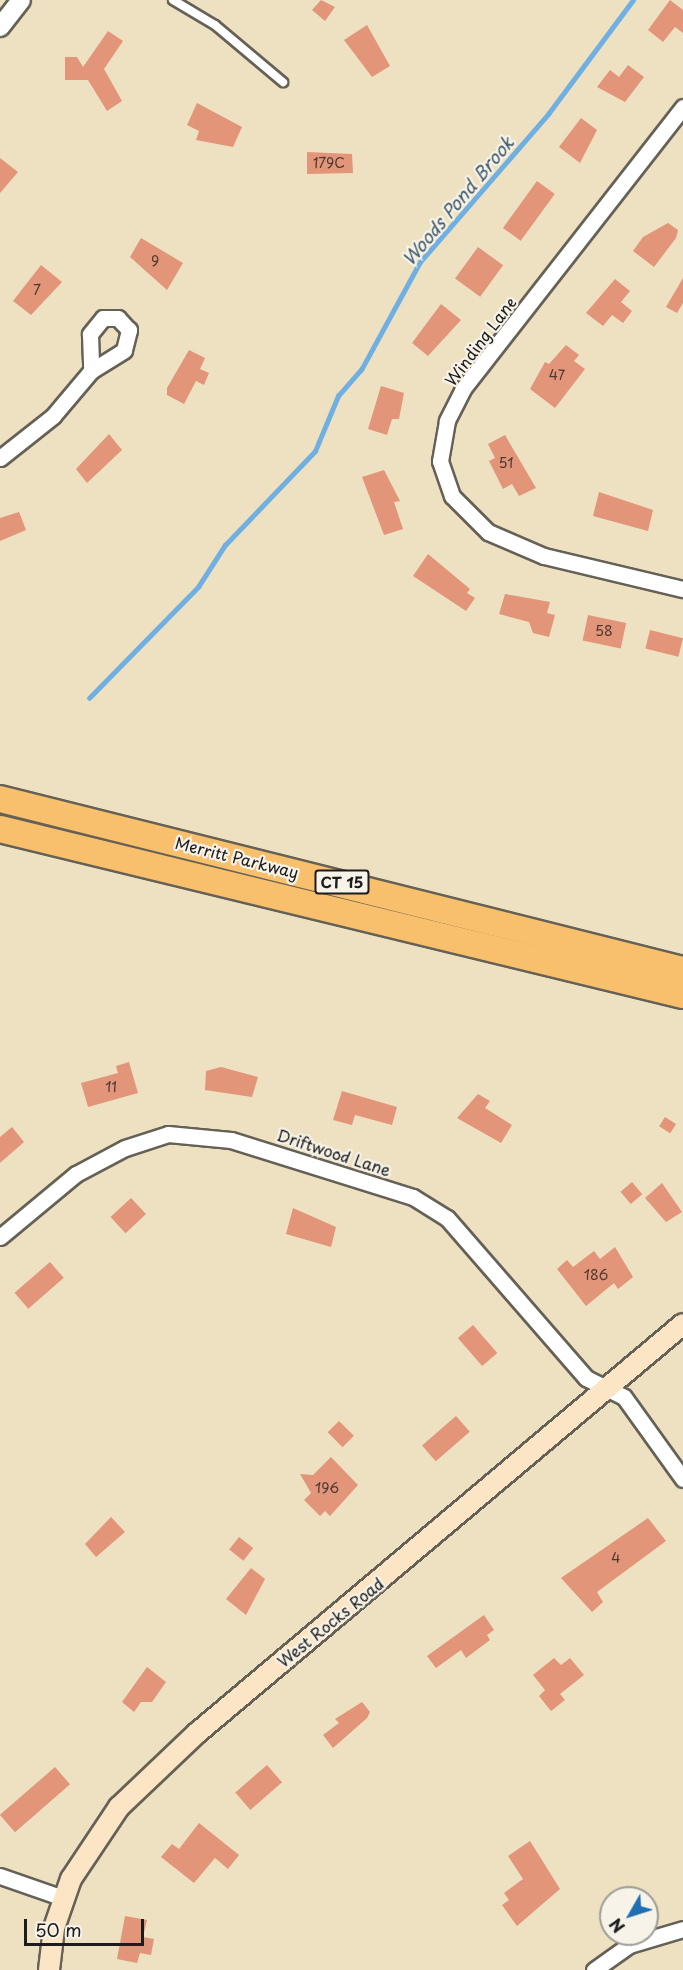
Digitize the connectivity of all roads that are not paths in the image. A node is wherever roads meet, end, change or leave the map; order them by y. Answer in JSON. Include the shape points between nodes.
{"nodes":[{"id":1,"x":21,"y":0,"type":"edge"},
{"id":2,"x":172,"y":0,"type":"edge"},
{"id":3,"x":0,"y":27,"type":"edge"},
{"id":4,"x":283,"y":82,"type":"dead end"},
{"id":5,"x":683,"y":107,"type":"edge"},
{"id":6,"x":91,"y":371,"type":"dead end"},
{"id":7,"x":0,"y":458,"type":"edge"},
{"id":8,"x":683,"y":589,"type":"edge"},
{"id":9,"x":0,"y":800,"type":"edge"},
{"id":10,"x":0,"y":829,"type":"edge"},
{"id":11,"x":683,"y":970,"type":"edge"},
{"id":12,"x":683,"y":995,"type":"edge"},
{"id":13,"x":0,"y":1237,"type":"edge"},
{"id":14,"x":683,"y":1324,"type":"edge"},
{"id":15,"x":606,"y":1390,"type":"junction"},
{"id":16,"x":683,"y":1479,"type":"edge"},
{"id":17,"x":0,"y":1876,"type":"edge"},
{"id":18,"x":63,"y":1898,"type":"junction"},
{"id":19,"x":683,"y":1929,"type":"edge"},
{"id":20,"x":49,"y":1970,"type":"edge"},
{"id":21,"x":594,"y":1970,"type":"edge"}],
"edges":[{"from":1,"to":3,"type":"street"},
{"from":2,"to":4,"type":"lane","via":[[214,25]]},
{"from":5,"to":8,"type":"street","name":"Winding Lane","via":[[463,389],[447,421],[440,461],[452,496],[488,532],[544,556]]},
{"from":6,"to":7,"type":"street","via":[[53,416]]},
{"from":9,"to":11,"type":"highway","name":"Merritt Parkway","number":"CT 15"},
{"from":10,"to":12,"type":"highway","name":"Merritt Parkway","number":"CT 15"},
{"from":13,"to":15,"type":"street","name":"Driftwood Lane","via":[[76,1174],[125,1148],[168,1134],[231,1140],[306,1160],[431,1208],[447,1218],[586,1378]]},
{"from":14,"to":15,"type":"main road","name":"West Rocks Road"},
{"from":15,"to":16,"type":"street","name":"Driftwood Lane","via":[[624,1397]]},
{"from":15,"to":18,"type":"main road","name":"West Rocks Road","via":[[152,1774],[98,1832]]},
{"from":17,"to":18,"type":"street"},
{"from":18,"to":20,"type":"main road","name":"West Rocks Road"},
{"from":19,"to":21,"type":"street","via":[[629,1945]]}]}
